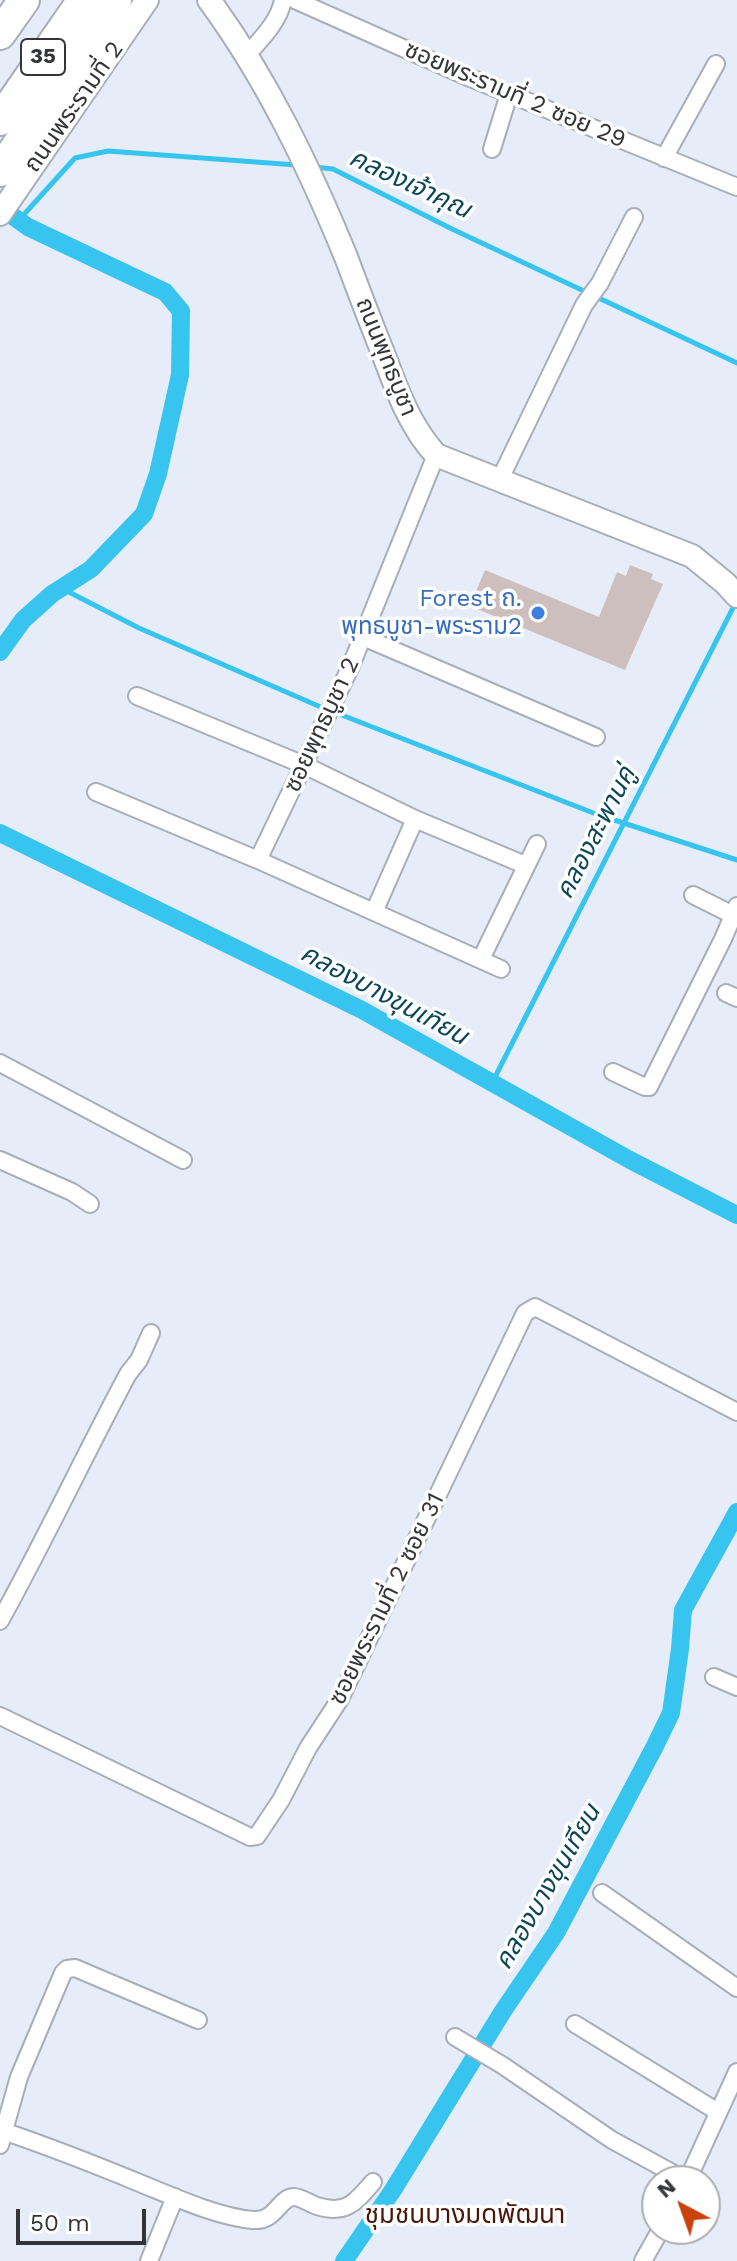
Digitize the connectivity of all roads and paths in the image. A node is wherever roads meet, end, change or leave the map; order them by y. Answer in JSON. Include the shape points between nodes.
{"nodes":[{"id":1,"x":24,"y":0,"type":"edge"},
{"id":2,"x":68,"y":0,"type":"edge"},
{"id":3,"x":83,"y":0,"type":"edge"},
{"id":4,"x":96,"y":0,"type":"edge"},
{"id":5,"x":116,"y":0,"type":"edge"},
{"id":6,"x":147,"y":0,"type":"edge"},
{"id":7,"x":209,"y":0,"type":"edge"},
{"id":8,"x":283,"y":0,"type":"edge"},
{"id":9,"x":295,"y":0,"type":"edge"},
{"id":10,"x":95,"y":31,"type":"junction"},
{"id":11,"x":0,"y":34,"type":"edge"},
{"id":12,"x":246,"y":56,"type":"junction"},
{"id":13,"x":716,"y":64,"type":"dead end"},
{"id":14,"x":509,"y":94,"type":"junction"},
{"id":15,"x":1,"y":111,"type":"edge"},
{"id":16,"x":492,"y":149,"type":"dead end"},
{"id":17,"x":664,"y":158,"type":"junction"},
{"id":18,"x":0,"y":171,"type":"edge"},
{"id":19,"x":737,"y":187,"type":"edge"},
{"id":20,"x":0,"y":214,"type":"edge"},
{"id":21,"x":634,"y":217,"type":"dead end"},
{"id":22,"x":436,"y":455,"type":"junction"},
{"id":23,"x":500,"y":479,"type":"junction"},
{"id":24,"x":731,"y":590,"type":"edge"},
{"id":25,"x":363,"y":637,"type":"junction"},
{"id":26,"x":137,"y":696,"type":"dead end"},
{"id":27,"x":596,"y":737,"type":"dead end"},
{"id":28,"x":304,"y":765,"type":"junction"},
{"id":29,"x":96,"y":792,"type":"dead end"},
{"id":30,"x":415,"y":819,"type":"junction"},
{"id":31,"x":537,"y":844,"type":"dead end"},
{"id":32,"x":258,"y":860,"type":"junction"},
{"id":33,"x":525,"y":865,"type":"junction"},
{"id":34,"x":693,"y":895,"type":"dead end"},
{"id":35,"x":735,"y":911,"type":"edge"},
{"id":36,"x":374,"y":912,"type":"junction"},
{"id":37,"x":481,"y":959,"type":"junction"},
{"id":38,"x":501,"y":969,"type":"dead end"},
{"id":39,"x":0,"y":1063,"type":"edge"},
{"id":40,"x":613,"y":1072,"type":"dead end"},
{"id":41,"x":0,"y":1160,"type":"edge"},
{"id":42,"x":183,"y":1160,"type":"dead end"},
{"id":43,"x":90,"y":1204,"type":"dead end"},
{"id":44,"x":151,"y":1333,"type":"dead end"},
{"id":45,"x":737,"y":1412,"type":"edge"},
{"id":46,"x":0,"y":1621,"type":"edge"},
{"id":47,"x":714,"y":1677,"type":"dead end"},
{"id":48,"x":737,"y":1687,"type":"edge"},
{"id":49,"x":0,"y":1716,"type":"edge"},
{"id":50,"x":602,"y":1893,"type":"dead end"},
{"id":51,"x":737,"y":1988,"type":"edge"},
{"id":52,"x":198,"y":2020,"type":"dead end"},
{"id":53,"x":575,"y":2024,"type":"dead end"},
{"id":54,"x":459,"y":2039,"type":"dead end"},
{"id":55,"x":737,"y":2072,"type":"edge"},
{"id":56,"x":718,"y":2112,"type":"junction"},
{"id":57,"x":2,"y":2138,"type":"edge"},
{"id":58,"x":658,"y":2165,"type":"edge"},
{"id":59,"x":694,"y":2165,"type":"edge"},
{"id":60,"x":373,"y":2182,"type":"dead end"},
{"id":61,"x":175,"y":2197,"type":"junction"},
{"id":62,"x":149,"y":2261,"type":"edge"}],
"edges":[{"from":1,"to":11,"type":"highway"},
{"from":2,"to":15,"type":"highway"},
{"from":3,"to":15,"type":"highway","number":"35"},
{"from":4,"to":10,"type":"main road"},
{"from":5,"to":10,"type":"highway"},
{"from":6,"to":20,"type":"main road","name":"ถนนพระรามที่ 2","number":"35"},
{"from":7,"to":12,"type":"main road","name":"ถนนพุทธบูชา"},
{"from":8,"to":12,"type":"street","via":[[267,33]]},
{"from":9,"to":14,"type":"street","name":"ซอยพระรามที่ 2 ซอย 29"},
{"from":10,"to":18,"type":"highway"},
{"from":12,"to":22,"type":"main road","name":"ถนนพุทธบูชา","via":[[272,96],[317,189],[405,411]]},
{"from":13,"to":17,"type":"street"},
{"from":14,"to":16,"type":"street"},
{"from":14,"to":17,"type":"street","name":"ซอยพระรามที่ 2 ซอย 29"},
{"from":17,"to":19,"type":"street","name":"ซอยพระรามที่ 2 ซอย 29"},
{"from":21,"to":23,"type":"street","via":[[584,305]]},
{"from":22,"to":23,"type":"main road"},
{"from":22,"to":25,"type":"street","name":"ซอยพุทธบูชา 2"},
{"from":23,"to":24,"type":"main road","via":[[692,556]]},
{"from":25,"to":27,"type":"street"},
{"from":25,"to":28,"type":"street","name":"ซอยพุทธบูชา 2"},
{"from":26,"to":28,"type":"street"},
{"from":28,"to":30,"type":"street"},
{"from":28,"to":32,"type":"street","name":"ซอยพุทธบูชา 2"},
{"from":29,"to":32,"type":"street"},
{"from":30,"to":33,"type":"street"},
{"from":30,"to":36,"type":"street"},
{"from":31,"to":33,"type":"street"},
{"from":32,"to":36,"type":"street"},
{"from":33,"to":37,"type":"street"},
{"from":34,"to":35,"type":"street"},
{"from":35,"to":40,"type":"street","via":[[649,1087]]},
{"from":36,"to":37,"type":"street"},
{"from":37,"to":38,"type":"street"},
{"from":39,"to":42,"type":"street"},
{"from":41,"to":43,"type":"street"},
{"from":44,"to":46,"type":"street"},
{"from":45,"to":49,"type":"street","name":"ซอยพระรามที่ 2 ซอย 31","via":[[535,1307],[525,1313],[340,1699],[257,1836]]},
{"from":47,"to":48,"type":"street"},
{"from":50,"to":51,"type":"street"},
{"from":52,"to":57,"type":"street","via":[[67,1969],[19,2077]]},
{"from":53,"to":56,"type":"street"},
{"from":54,"to":58,"type":"street"},
{"from":55,"to":56,"type":"street"},
{"from":56,"to":59,"type":"street"},
{"from":57,"to":61,"type":"street","via":[[55,2149]]},
{"from":60,"to":61,"type":"street","via":[[354,2204],[342,2209],[294,2197],[269,2218],[257,2221]]},
{"from":61,"to":62,"type":"street"}]}
